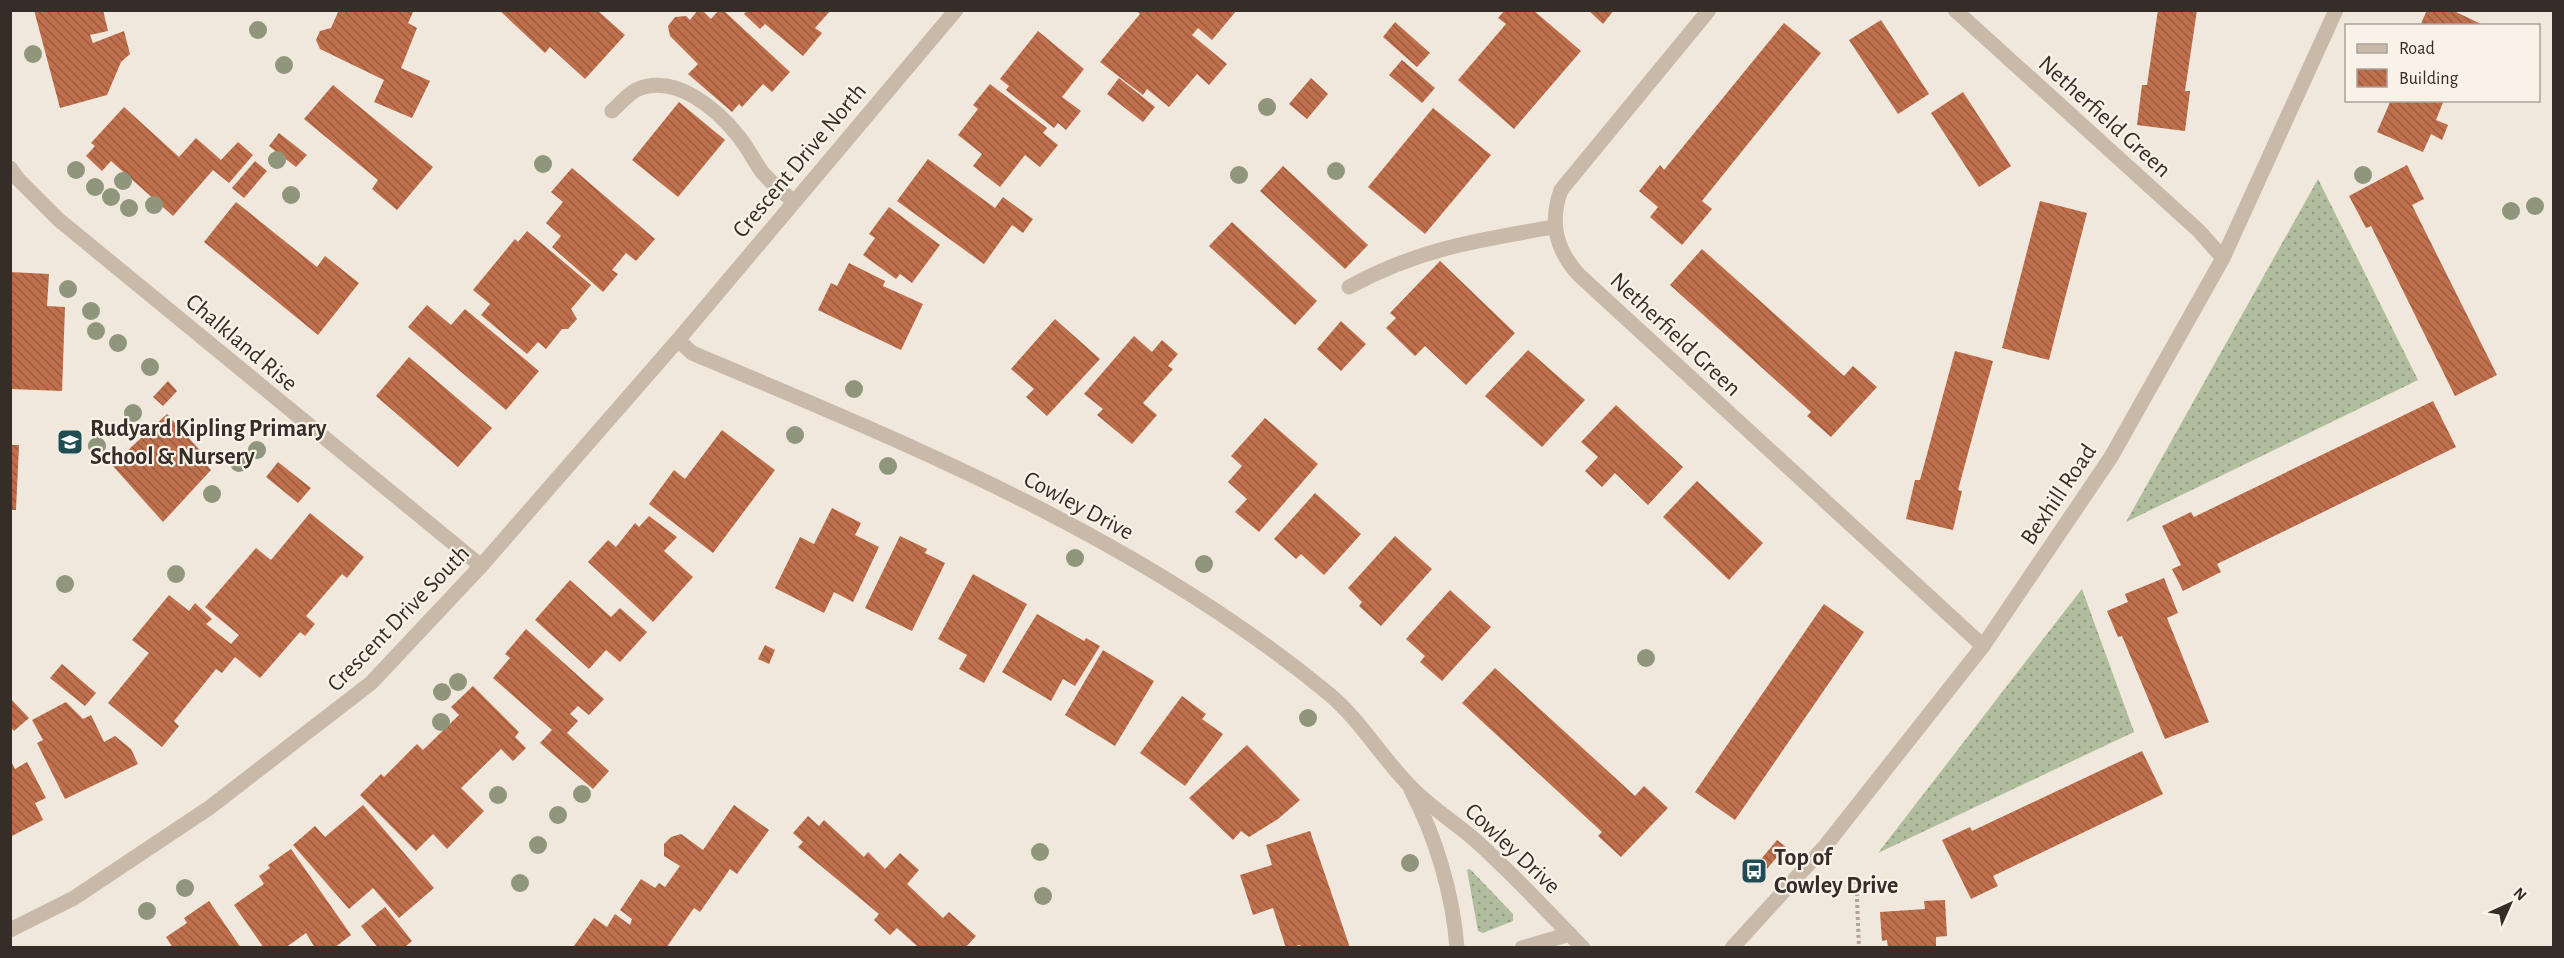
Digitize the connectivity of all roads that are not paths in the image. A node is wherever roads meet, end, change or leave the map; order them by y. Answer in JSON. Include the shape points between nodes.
{"nodes":[{"id":1,"x":956,"y":10,"type":"edge"},
{"id":2,"x":1709,"y":10,"type":"edge"},
{"id":3,"x":1955,"y":10,"type":"edge"},
{"id":4,"x":2336,"y":10,"type":"edge"},
{"id":5,"x":612,"y":111,"type":"dead end"},
{"id":6,"x":10,"y":168,"type":"edge"},
{"id":7,"x":793,"y":201,"type":"junction"},
{"id":8,"x":1554,"y":227,"type":"junction"},
{"id":9,"x":2223,"y":258,"type":"junction"},
{"id":10,"x":1349,"y":287,"type":"dead end"},
{"id":11,"x":678,"y":340,"type":"junction"},
{"id":12,"x":481,"y":566,"type":"junction"},
{"id":13,"x":1983,"y":646,"type":"junction"},
{"id":14,"x":1408,"y":785,"type":"junction"},
{"id":15,"x":10,"y":930,"type":"edge"},
{"id":16,"x":1570,"y":934,"type":"junction"},
{"id":17,"x":1456,"y":948,"type":"edge"},
{"id":18,"x":1522,"y":948,"type":"edge"},
{"id":19,"x":1583,"y":948,"type":"edge"},
{"id":20,"x":1732,"y":948,"type":"edge"}],
"edges":[{"from":1,"to":7,"type":"street","name":"Crescent Drive North"},
{"from":2,"to":8,"type":"street","name":"Netherfield Green","via":[[1568,178],[1557,201]]},
{"from":3,"to":9,"type":"street","name":"Netherfield Green","via":[[2199,231]]},
{"from":4,"to":9,"type":"street","name":"Bexhill Road"},
{"from":5,"to":7,"type":"street","via":[[636,90],[645,88],[673,87],[693,95],[724,121],[763,174]]},
{"from":6,"to":12,"type":"street","name":"Chalkland Rise","via":[[59,220]]},
{"from":7,"to":11,"type":"street","name":"Crescent Drive North"},
{"from":8,"to":10,"type":"street","via":[[1433,250],[1396,263]]},
{"from":8,"to":13,"type":"street","name":"Netherfield Green","via":[[1562,253],[1579,275]]},
{"from":9,"to":13,"type":"street","name":"Bexhill Road","via":[[2111,457]]},
{"from":11,"to":12,"type":"street","name":"Crescent Drive South"},
{"from":11,"to":14,"type":"street","name":"Cowley Drive","via":[[692,353],[1064,519],[1139,562],[1245,631],[1331,696]]},
{"from":12,"to":15,"type":"street","name":"Crescent Drive South","via":[[371,683],[331,716],[200,814],[74,897]]},
{"from":13,"to":20,"type":"street","name":"Bexhill Road","via":[[1826,845]]},
{"from":14,"to":16,"type":"street","name":"Cowley Drive","via":[[1476,842]]},
{"from":14,"to":17,"type":"street","name":"Cowley Drive","via":[[1439,861],[1450,900]]},
{"from":16,"to":18,"type":"street"},
{"from":16,"to":19,"type":"street","name":"Cowley Drive"}]}
